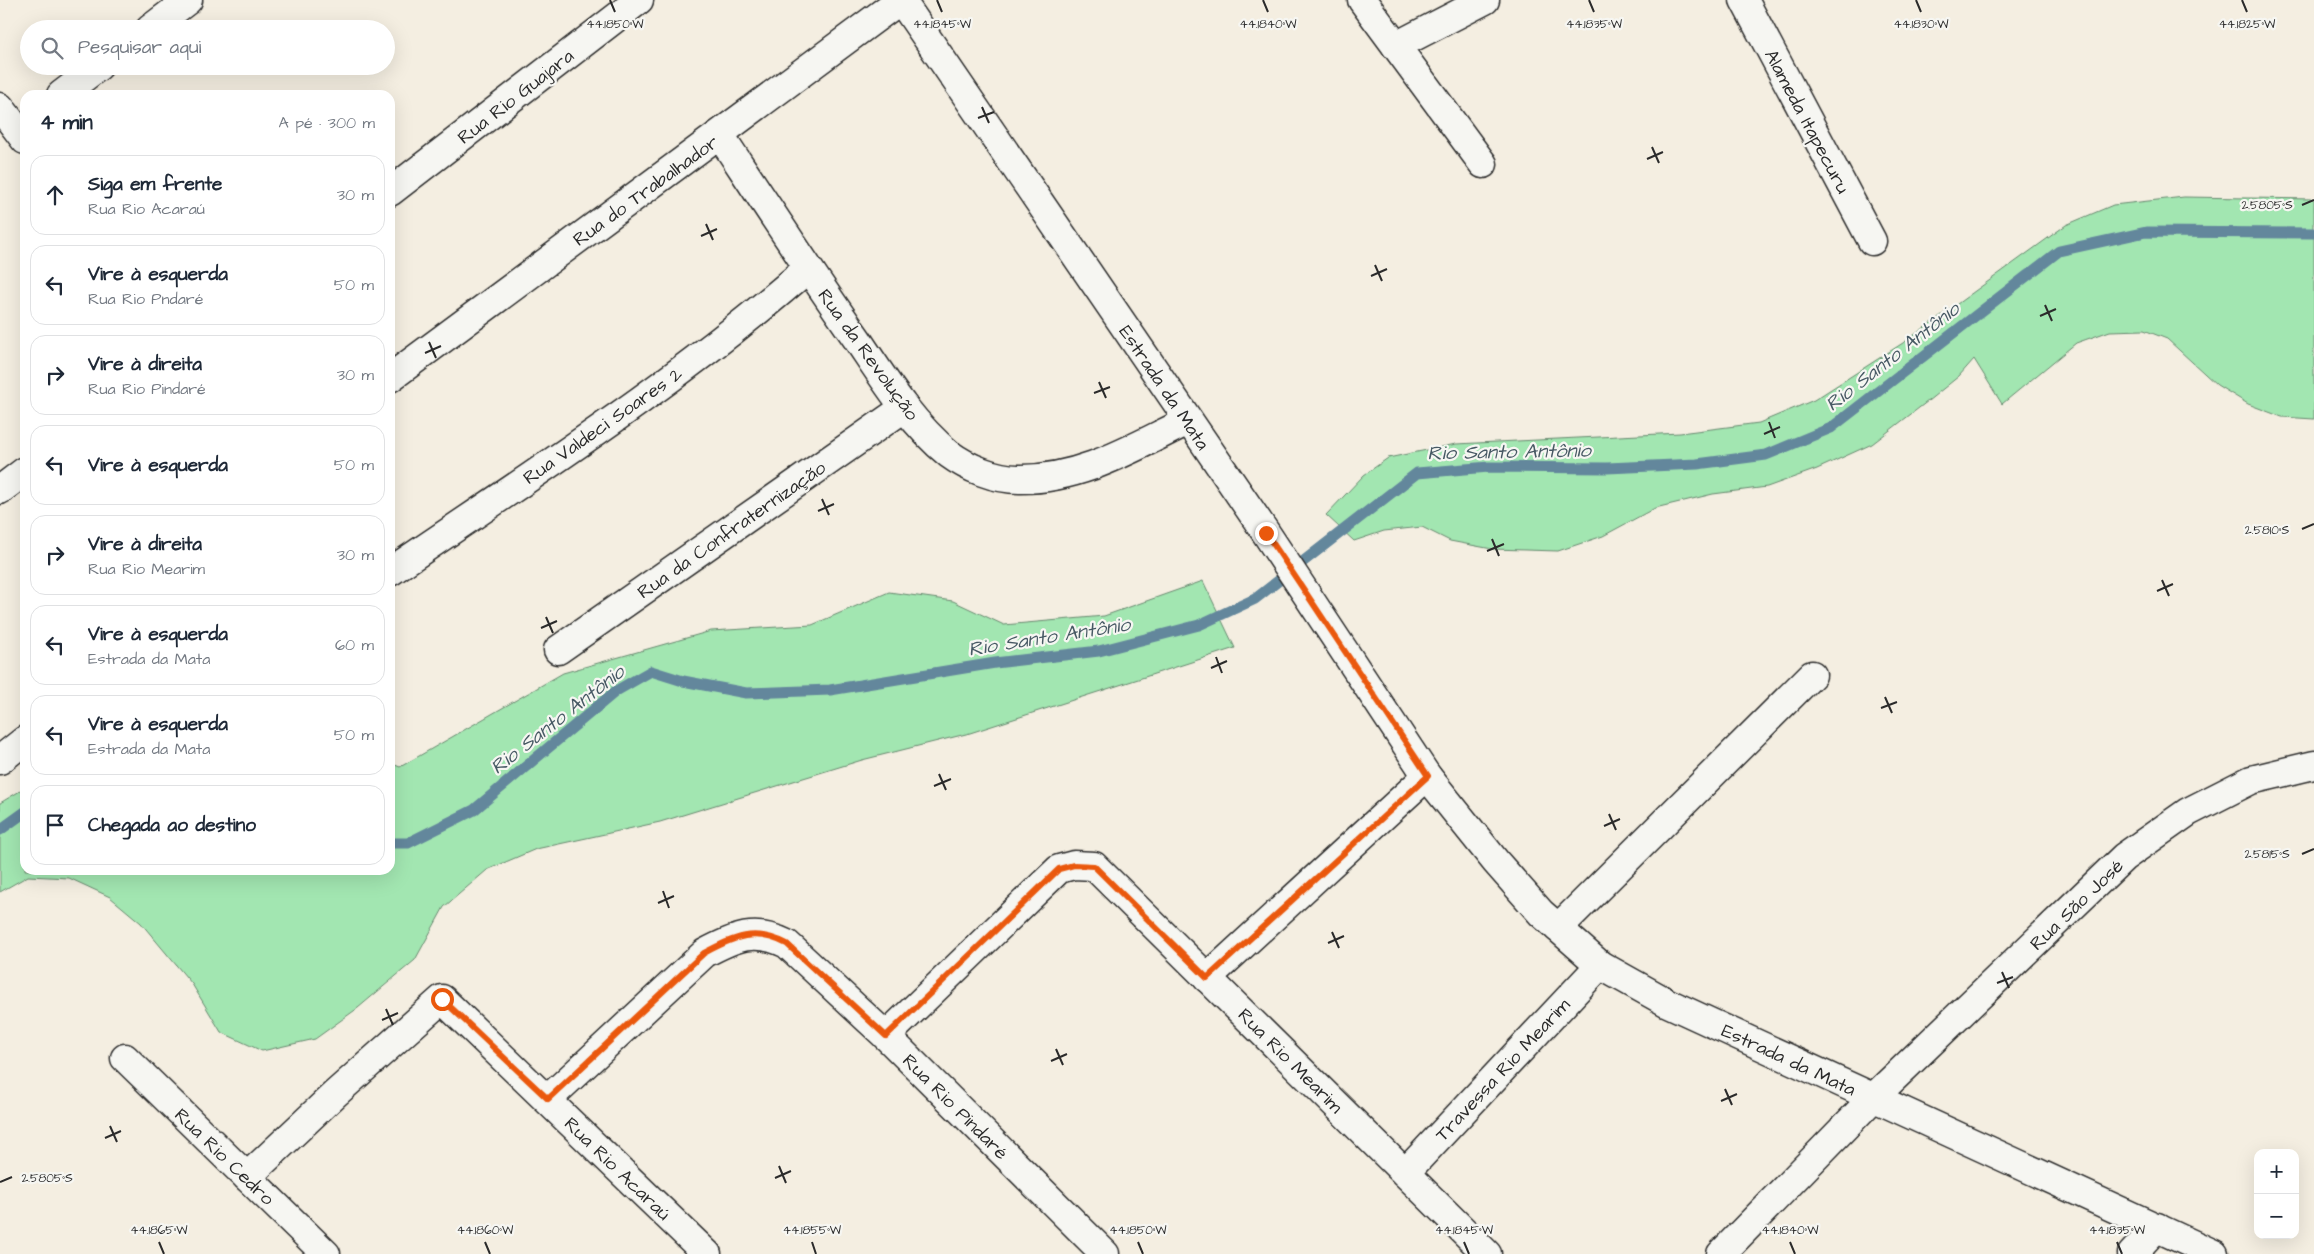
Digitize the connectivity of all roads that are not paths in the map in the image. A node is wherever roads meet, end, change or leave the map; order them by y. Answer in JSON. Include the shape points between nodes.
{"nodes":[{"id":1,"x":188,"y":0,"type":"edge"},
{"id":2,"x":639,"y":0,"type":"edge"},
{"id":3,"x":900,"y":0,"type":"edge"},
{"id":4,"x":1362,"y":0,"type":"edge"},
{"id":5,"x":1485,"y":0,"type":"edge"},
{"id":6,"x":1744,"y":0,"type":"edge"},
{"id":7,"x":162,"y":20,"type":"edge"},
{"id":8,"x":1396,"y":46,"type":"junction"},
{"id":9,"x":87,"y":75,"type":"edge"},
{"id":10,"x":68,"y":90,"type":"edge"},
{"id":11,"x":0,"y":107,"type":"edge"},
{"id":12,"x":17,"y":132,"type":"edge"},
{"id":13,"x":720,"y":135,"type":"junction"},
{"id":14,"x":1483,"y":164,"type":"dead end"},
{"id":15,"x":395,"y":188,"type":"edge"},
{"id":16,"x":1872,"y":241,"type":"dead end"},
{"id":17,"x":807,"y":268,"type":"junction"},
{"id":18,"x":395,"y":374,"type":"edge"},
{"id":19,"x":904,"y":408,"type":"junction"},
{"id":20,"x":1188,"y":421,"type":"junction"},
{"id":21,"x":20,"y":475,"type":"edge"},
{"id":22,"x":0,"y":490,"type":"edge"},
{"id":23,"x":395,"y":569,"type":"edge"},
{"id":24,"x":558,"y":650,"type":"dead end"},
{"id":25,"x":1812,"y":675,"type":"dead end"},
{"id":26,"x":20,"y":744,"type":"edge"},
{"id":27,"x":0,"y":760,"type":"edge"},
{"id":28,"x":2314,"y":765,"type":"edge"},
{"id":29,"x":1428,"y":776,"type":"junction"},
{"id":30,"x":1558,"y":928,"type":"junction"},
{"id":31,"x":1600,"y":965,"type":"junction"},
{"id":32,"x":1207,"y":978,"type":"junction"},
{"id":33,"x":886,"y":1036,"type":"junction"},
{"id":34,"x":125,"y":1058,"type":"dead end"},
{"id":35,"x":1873,"y":1098,"type":"junction"},
{"id":36,"x":548,"y":1099,"type":"junction"},
{"id":37,"x":1405,"y":1173,"type":"junction"},
{"id":38,"x":247,"y":1177,"type":"junction"},
{"id":39,"x":2157,"y":1228,"type":"junction"},
{"id":40,"x":326,"y":1254,"type":"edge"},
{"id":41,"x":707,"y":1254,"type":"edge"},
{"id":42,"x":1105,"y":1254,"type":"edge"},
{"id":43,"x":1487,"y":1254,"type":"edge"},
{"id":44,"x":1720,"y":1254,"type":"edge"},
{"id":45,"x":2132,"y":1254,"type":"edge"},
{"id":46,"x":2214,"y":1254,"type":"edge"}],
"edges":[{"from":1,"to":7,"type":"street"},
{"from":2,"to":15,"type":"street","name":"Rua Rio Guajara"},
{"from":3,"to":13,"type":"street","name":"Rua do Trabalhador"},
{"from":3,"to":20,"type":"street","name":"Estrada da Mata"},
{"from":4,"to":8,"type":"street"},
{"from":5,"to":8,"type":"street"},
{"from":6,"to":16,"type":"street","name":"Alameda Itapecuru"},
{"from":8,"to":14,"type":"street"},
{"from":9,"to":10,"type":"street"},
{"from":11,"to":12,"type":"street"},
{"from":13,"to":17,"type":"street","name":"Rua da Revolução"},
{"from":13,"to":18,"type":"street","name":"Rua do Trabalhador"},
{"from":17,"to":19,"type":"street","name":"Rua da Revolução"},
{"from":17,"to":23,"type":"street","name":"Rua Valdeci Soares 2","via":[[706,352]]},
{"from":19,"to":20,"type":"street","name":"Rua da Revolução","via":[[949,454],[978,471],[1017,479],[1054,478],[1090,468]]},
{"from":19,"to":24,"type":"street","name":"Rua da Confraternização"},
{"from":20,"to":29,"type":"street","name":"Estrada da Mata"},
{"from":21,"to":22,"type":"street"},
{"from":25,"to":30,"type":"street"},
{"from":26,"to":27,"type":"street"},
{"from":28,"to":35,"type":"street","name":"Rua São José","via":[[2251,780],[2188,812],[2124,857]]},
{"from":29,"to":30,"type":"street","name":"Estrada da Mata","via":[[1496,862]]},
{"from":29,"to":32,"type":"street"},
{"from":30,"to":31,"type":"street","name":"Estrada da Mata"},
{"from":31,"to":35,"type":"street","name":"Estrada da Mata","via":[[1668,1002]]},
{"from":31,"to":37,"type":"street","name":"Travessa Rio Mearim"},
{"from":32,"to":33,"type":"street","name":"Rua Rio Mearim","via":[[1094,866],[1074,865],[1059,869]]},
{"from":32,"to":37,"type":"street","name":"Rua Rio Mearim"},
{"from":33,"to":36,"type":"street","name":"Rua Rio Pindaré","via":[[787,944],[770,936],[752,935],[730,940],[704,953]]},
{"from":33,"to":42,"type":"street","name":"Rua Rio Pindaré"},
{"from":34,"to":38,"type":"street","name":"Rua Rio Cedro"},
{"from":35,"to":39,"type":"street","name":"Estrada da Mata"},
{"from":35,"to":44,"type":"street","name":"Rua São José"},
{"from":36,"to":38,"type":"street","name":"Rua Rio Acaraú","via":[[442,999]]},
{"from":36,"to":41,"type":"street","name":"Rua Rio Acaraú"},
{"from":37,"to":43,"type":"street","name":"Rua Rio Mearim"},
{"from":38,"to":40,"type":"street","name":"Rua Rio Cedro"},
{"from":39,"to":45,"type":"street"},
{"from":39,"to":46,"type":"street","name":"Estrada da Mata"}]}
